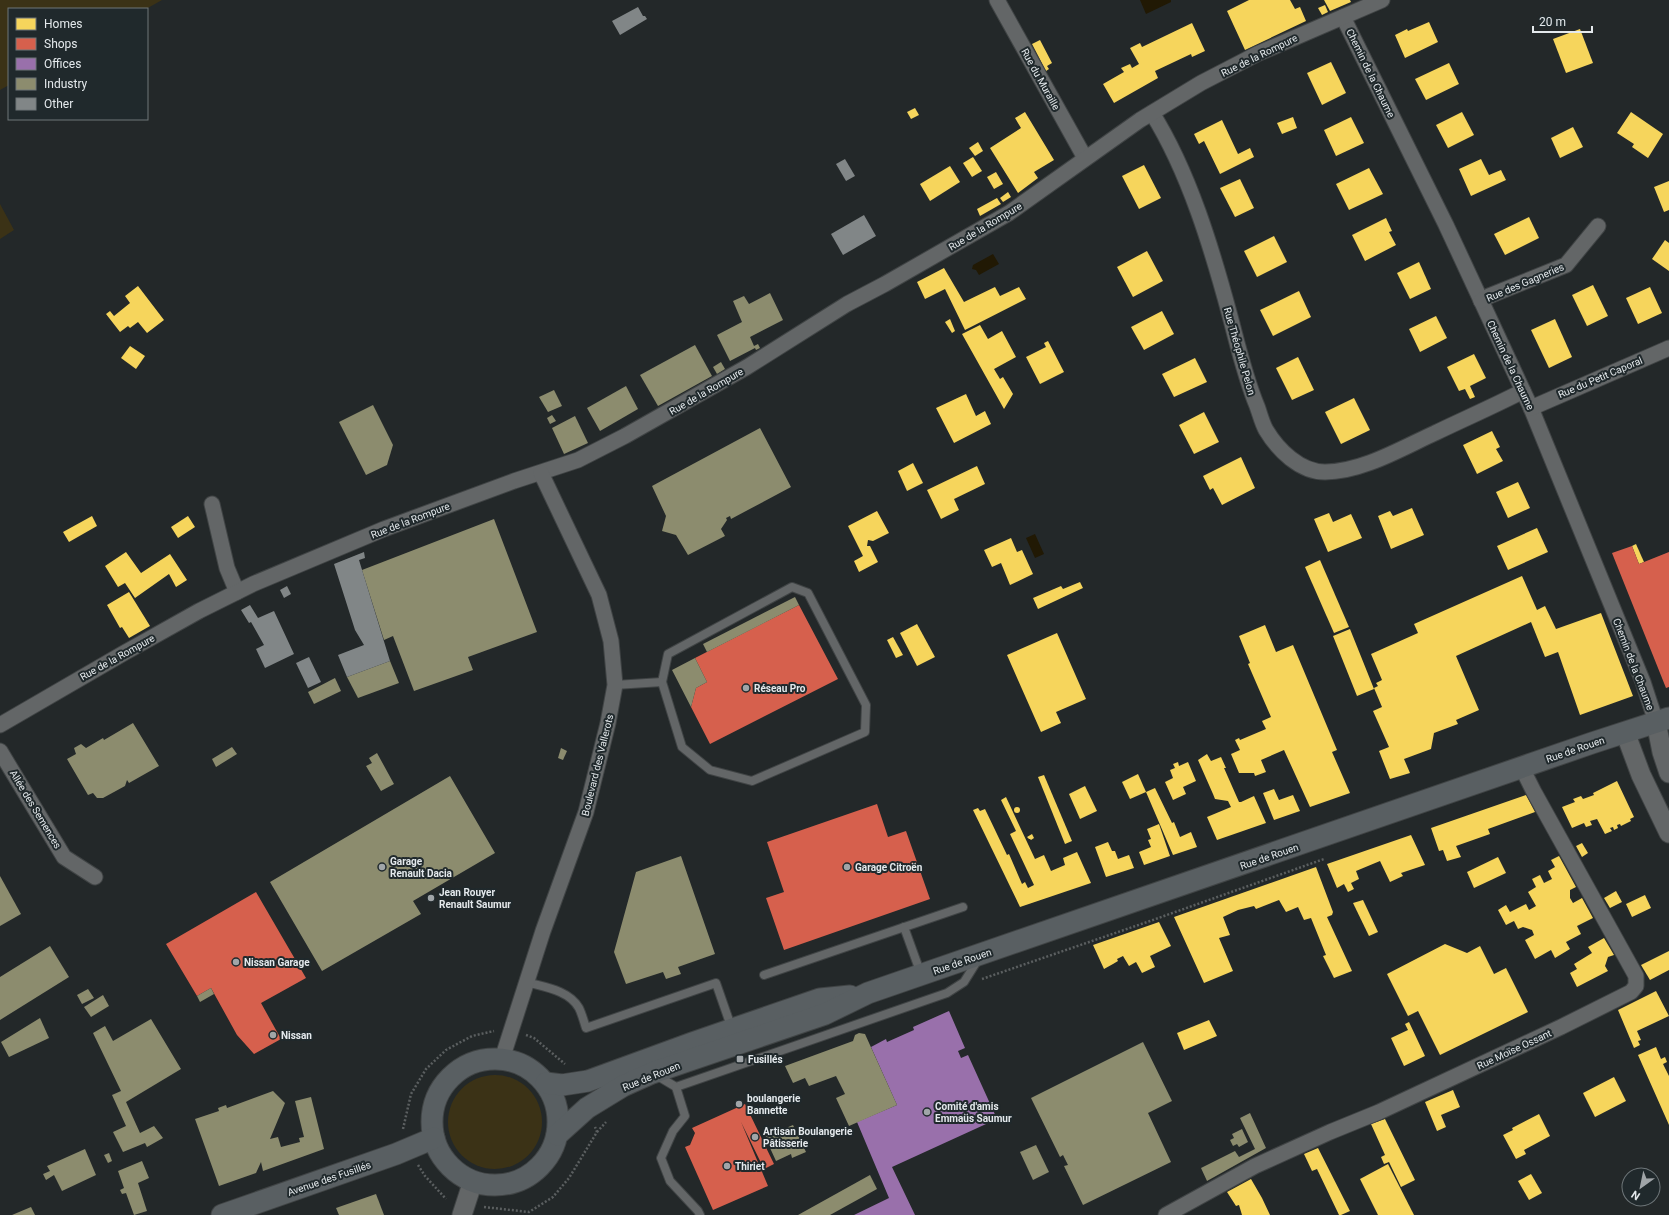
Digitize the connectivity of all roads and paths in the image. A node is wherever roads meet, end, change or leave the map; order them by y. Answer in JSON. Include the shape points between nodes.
{"nodes":[{"id":1,"x":997,"y":0,"type":"edge"},
{"id":2,"x":1382,"y":0,"type":"edge"},
{"id":3,"x":1343,"y":17,"type":"junction"},
{"id":4,"x":1152,"y":113,"type":"junction"},
{"id":5,"x":1085,"y":158,"type":"junction"},
{"id":6,"x":1598,"y":226,"type":"dead end"},
{"id":7,"x":1481,"y":301,"type":"junction"},
{"id":8,"x":1669,"y":348,"type":"edge"},
{"id":9,"x":1523,"y":391,"type":"junction"},
{"id":10,"x":1531,"y":408,"type":"junction"},
{"id":11,"x":541,"y":473,"type":"junction"},
{"id":12,"x":212,"y":504,"type":"dead end"},
{"id":13,"x":237,"y":592,"type":"junction"},
{"id":14,"x":662,"y":682,"type":"junction"},
{"id":15,"x":614,"y":685,"type":"junction"},
{"id":16,"x":1662,"y":720,"type":"edge"},
{"id":17,"x":0,"y":725,"type":"edge"},
{"id":18,"x":1625,"y":732,"type":"junction"},
{"id":19,"x":0,"y":751,"type":"edge"},
{"id":20,"x":1522,"y":768,"type":"junction"},
{"id":21,"x":1669,"y":773,"type":"edge"},
{"id":22,"x":1669,"y":833,"type":"edge"},
{"id":23,"x":95,"y":877,"type":"dead end"},
{"id":24,"x":963,"y":907,"type":"dead end"},
{"id":25,"x":904,"y":927,"type":"junction"},
{"id":26,"x":981,"y":955,"type":"junction"},
{"id":27,"x":764,"y":975,"type":"dead end"},
{"id":28,"x":922,"y":975,"type":"junction"},
{"id":29,"x":526,"y":982,"type":"junction"},
{"id":30,"x":510,"y":1032,"type":"junction"},
{"id":31,"x":732,"y":1037,"type":"junction"},
{"id":32,"x":502,"y":1059,"type":"junction"},
{"id":33,"x":652,"y":1073,"type":"junction"},
{"id":34,"x":579,"y":1083,"type":"junction"},
{"id":35,"x":546,"y":1084,"type":"junction"},
{"id":36,"x":676,"y":1087,"type":"junction"},
{"id":37,"x":587,"y":1108,"type":"junction"},
{"id":38,"x":558,"y":1135,"type":"junction"},
{"id":39,"x":434,"y":1138,"type":"junction"},
{"id":40,"x":410,"y":1148,"type":"junction"},
{"id":41,"x":473,"y":1181,"type":"junction"},
{"id":42,"x":464,"y":1210,"type":"edge"},
{"id":43,"x":222,"y":1215,"type":"edge"},
{"id":44,"x":700,"y":1215,"type":"edge"},
{"id":45,"x":1166,"y":1215,"type":"edge"}],
"edges":[{"from":1,"to":5,"type":"street","name":"Rue du Muraille"},
{"from":2,"to":3,"type":"street","name":"Rue de la Rompure"},
{"from":3,"to":4,"type":"street","name":"Rue de la Rompure","via":[[1258,54],[1201,83]]},
{"from":3,"to":7,"type":"street","name":"Chemin de la Chaume"},
{"from":4,"to":5,"type":"street","name":"Rue de la Rompure"},
{"from":4,"to":9,"type":"street","name":"Rue Théophile Pelon","via":[[1179,166],[1200,220],[1220,279],[1248,383],[1266,429],[1281,451],[1303,467],[1323,472],[1344,470],[1384,456]]},
{"from":5,"to":11,"type":"street","name":"Rue de la Rompure","via":[[1009,213],[847,304],[734,375],[578,460]]},
{"from":6,"to":7,"type":"street","name":"Rue des Gagneries","via":[[1566,265]]},
{"from":7,"to":9,"type":"street","name":"Chemin de la Chaume"},
{"from":8,"to":10,"type":"street","name":"Rue du Petit Caporal"},
{"from":9,"to":10,"type":"street","name":"Chemin de la Chaume"},
{"from":10,"to":16,"type":"street","name":"Chemin de la Chaume","via":[[1643,682]]},
{"from":11,"to":13,"type":"street","name":"Rue de la Rompure","via":[[384,529]]},
{"from":11,"to":15,"type":"street","name":"Boulevard des Vallerots","via":[[599,595],[611,641]]},
{"from":12,"to":13,"type":"street","via":[[227,568]]},
{"from":13,"to":17,"type":"street","name":"Rue de la Rompure","via":[[124,653]]},
{"from":14,"to":14,"type":"lane","via":[[682,747],[710,770],[752,781],[865,732],[866,706],[808,593],[792,587],[668,654]]},
{"from":14,"to":15,"type":"lane"},
{"from":15,"to":29,"type":"street","name":"Boulevard des Vallerots","via":[[586,812]]},
{"from":16,"to":18,"type":"main road","name":"Rue de Rouen"},
{"from":16,"to":21,"type":"street","via":[[1662,752]]},
{"from":18,"to":20,"type":"main road","name":"Rue de Rouen"},
{"from":18,"to":22,"type":"street","via":[[1641,775]]},
{"from":19,"to":23,"type":"street","name":"Allée des Semences","via":[[64,857]]},
{"from":20,"to":26,"type":"main road","name":"Rue de Rouen"},
{"from":20,"to":45,"type":"street","name":"Rue Moïse Ossant","via":[[1636,976],[1636,986],[1631,992],[1562,1027],[1380,1112],[1324,1134],[1255,1166]]},
{"from":24,"to":25,"type":"lane"},
{"from":25,"to":27,"type":"lane"},
{"from":25,"to":28,"type":"lane"},
{"from":26,"to":28,"type":"main road","name":"Rue de Rouen"},
{"from":26,"to":36,"type":"lane","via":[[964,982],[947,993]]},
{"from":28,"to":31,"type":"main road","name":"Rue de Rouen","via":[[868,993],[820,999]]},
{"from":29,"to":30,"type":"street","name":"Boulevard des Vallerots"},
{"from":29,"to":31,"type":"lane","via":[[568,996],[578,1007],[586,1028],[716,984]]},
{"from":30,"to":32,"type":"street","name":"Boulevard des Vallerots"},
{"from":30,"to":34,"type":"path","via":[[534,1038],[574,1069]]},
{"from":30,"to":40,"type":"path","via":[[491,1031],[472,1036],[446,1050],[426,1069],[411,1094],[402,1128]]},
{"from":31,"to":33,"type":"main road","name":"Rue de Rouen"},
{"from":31,"to":34,"type":"main road","name":"Rue de Rouen"},
{"from":32,"to":35,"type":"main road","via":[[519,1063],[534,1071]]},
{"from":32,"to":39,"type":"main road","via":[[485,1059],[453,1074],[442,1088],[435,1104],[432,1121]]},
{"from":33,"to":36,"type":"lane"},
{"from":33,"to":37,"type":"main road","name":"Rue de Rouen","via":[[623,1086]]},
{"from":34,"to":35,"type":"main road","name":"Rue de Rouen"},
{"from":35,"to":38,"type":"main road","via":[[555,1099],[559,1117]]},
{"from":36,"to":44,"type":"lane","via":[[685,1116],[673,1131],[661,1158],[670,1181]]},
{"from":37,"to":38,"type":"main road","name":"Rue de Rouen"},
{"from":37,"to":42,"type":"path","via":[[597,1132],[569,1178],[553,1197],[529,1212]]},
{"from":38,"to":41,"type":"main road","via":[[546,1160],[531,1174],[513,1183],[493,1185]]},
{"from":39,"to":40,"type":"main road","name":"Avenue des Fusillés"},
{"from":39,"to":41,"type":"main road","via":[[442,1157],[456,1171]]},
{"from":40,"to":42,"type":"path","via":[[419,1169],[444,1198]]},
{"from":40,"to":43,"type":"main road","name":"Avenue des Fusillés"},
{"from":41,"to":42,"type":"street"}]}
